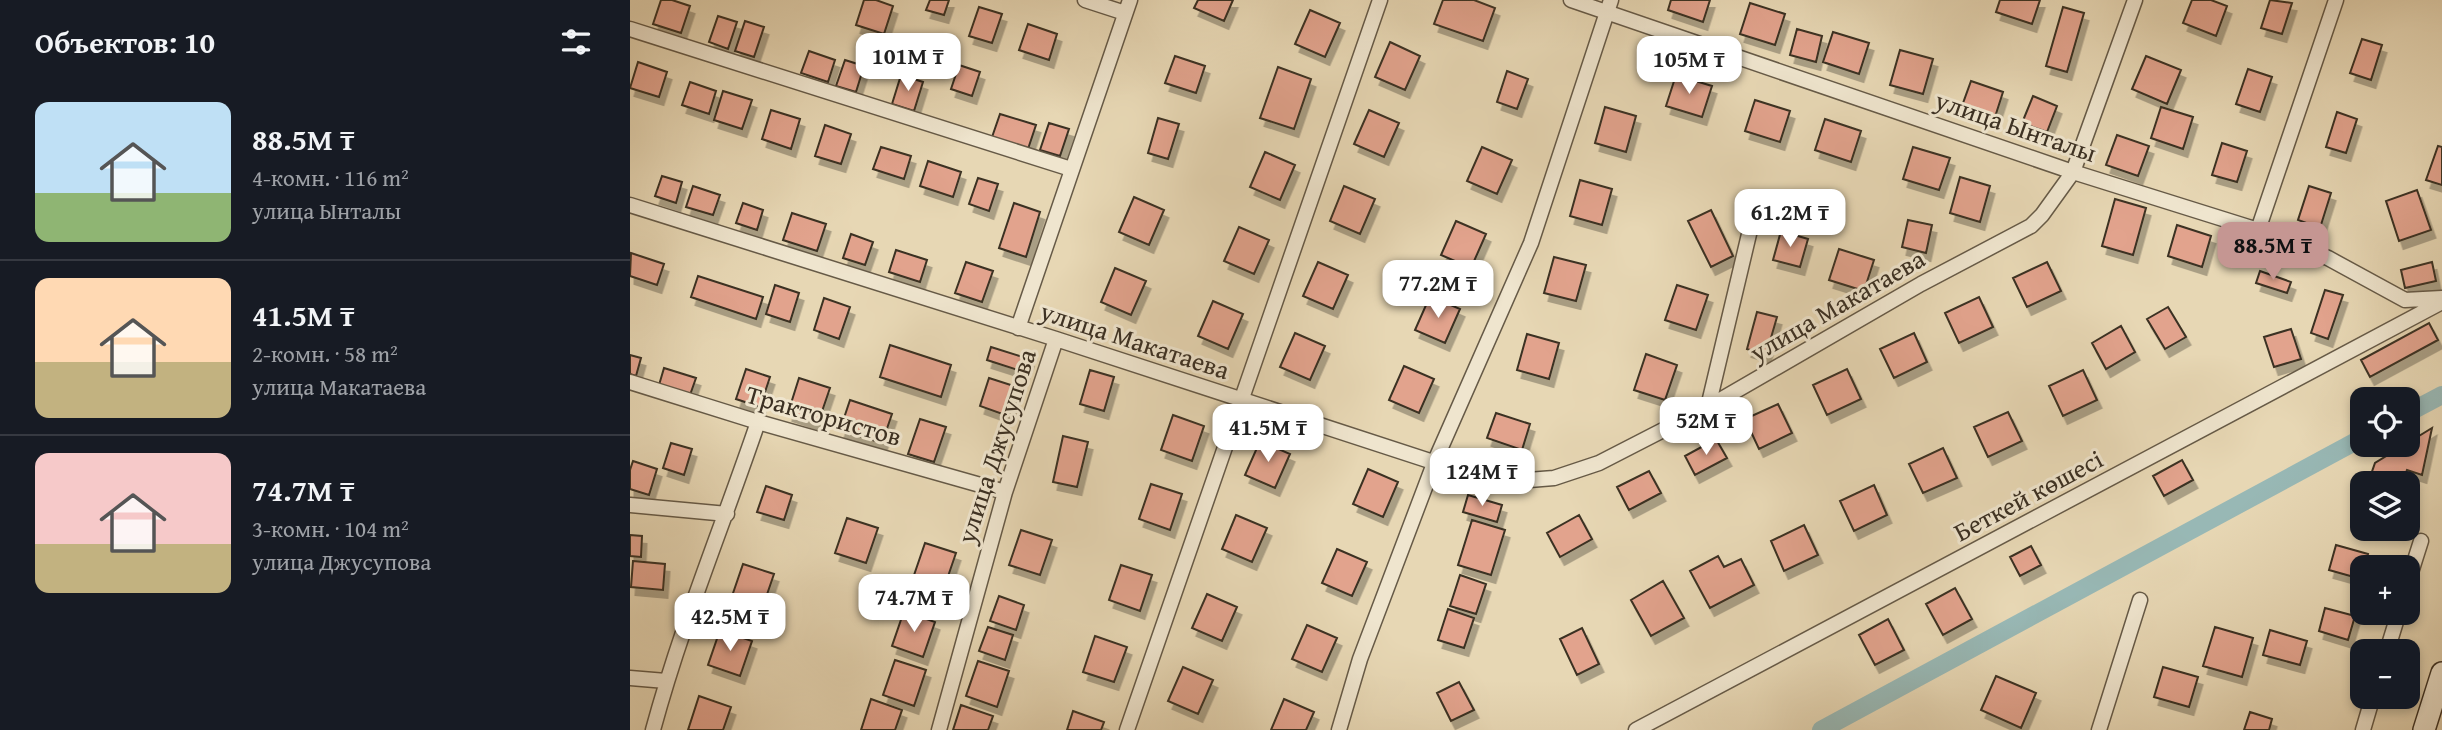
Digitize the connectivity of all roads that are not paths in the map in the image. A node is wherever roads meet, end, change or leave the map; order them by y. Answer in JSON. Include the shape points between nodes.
{"nodes":[{"id":1,"x":1085,"y":0,"type":"edge"},
{"id":2,"x":1380,"y":0,"type":"edge"},
{"id":3,"x":1571,"y":0,"type":"edge"},
{"id":4,"x":2135,"y":0,"type":"edge"},
{"id":5,"x":2336,"y":0,"type":"edge"},
{"id":6,"x":1128,"y":6,"type":"edge"},
{"id":7,"x":1609,"y":7,"type":"edge"},
{"id":8,"x":630,"y":29,"type":"edge"},
{"id":9,"x":1071,"y":169,"type":"junction"},
{"id":10,"x":2073,"y":172,"type":"junction"},
{"id":11,"x":630,"y":205,"type":"edge"},
{"id":12,"x":1750,"y":229,"type":"dead end"},
{"id":13,"x":2258,"y":230,"type":"junction"},
{"id":14,"x":2442,"y":300,"type":"edge"},
{"id":15,"x":1018,"y":328,"type":"junction"},
{"id":16,"x":1056,"y":339,"type":"junction"},
{"id":17,"x":630,"y":382,"type":"edge"},
{"id":18,"x":1241,"y":399,"type":"junction"},
{"id":19,"x":1708,"y":407,"type":"junction"},
{"id":20,"x":758,"y":422,"type":"junction"},
{"id":21,"x":1435,"y":461,"type":"junction"},
{"id":22,"x":1004,"y":492,"type":"junction"},
{"id":23,"x":630,"y":505,"type":"edge"},
{"id":24,"x":727,"y":514,"type":"junction"},
{"id":25,"x":2421,"y":541,"type":"dead end"},
{"id":26,"x":2417,"y":555,"type":"edge"},
{"id":27,"x":2140,"y":600,"type":"dead end"},
{"id":28,"x":2442,"y":673,"type":"edge"},
{"id":29,"x":630,"y":678,"type":"edge"},
{"id":30,"x":666,"y":681,"type":"junction"},
{"id":31,"x":2369,"y":709,"type":"edge"},
{"id":32,"x":653,"y":730,"type":"edge"},
{"id":33,"x":939,"y":730,"type":"edge"},
{"id":34,"x":1127,"y":730,"type":"edge"},
{"id":35,"x":1339,"y":730,"type":"edge"},
{"id":36,"x":1636,"y":730,"type":"edge"},
{"id":37,"x":2099,"y":730,"type":"edge"},
{"id":38,"x":2363,"y":730,"type":"edge"},
{"id":39,"x":2424,"y":730,"type":"edge"}],
"edges":[{"from":1,"to":6,"type":"street"},
{"from":2,"to":18,"type":"street"},
{"from":3,"to":7,"type":"street","name":"улица Ынталы"},
{"from":4,"to":10,"type":"street","name":"улица Макатаева"},
{"from":5,"to":13,"type":"street"},
{"from":6,"to":9,"type":"street","name":"улица Джусупова"},
{"from":7,"to":10,"type":"street","name":"улица Ынталы"},
{"from":7,"to":21,"type":"street","via":[[1531,243]]},
{"from":8,"to":9,"type":"street"},
{"from":9,"to":15,"type":"street","name":"улица Джусупова"},
{"from":10,"to":13,"type":"street","name":"улица Ынталы"},
{"from":10,"to":19,"type":"street","name":"улица Макатаева","via":[[2031,226]]},
{"from":11,"to":15,"type":"street","name":"улица Макатаева"},
{"from":12,"to":19,"type":"street"},
{"from":13,"to":14,"type":"street","name":"улица Ынталы","via":[[2328,258],[2405,300]]},
{"from":14,"to":36,"type":"street","name":"Беткей көшесі"},
{"from":15,"to":16,"type":"street","name":"улица Макатаева"},
{"from":16,"to":18,"type":"street","name":"улица Макатаева"},
{"from":16,"to":22,"type":"street","name":"улица Джусупова"},
{"from":17,"to":20,"type":"street","name":"Трактористов"},
{"from":18,"to":21,"type":"street","name":"улица Макатаева"},
{"from":18,"to":34,"type":"street"},
{"from":19,"to":21,"type":"street","name":"улица Макатаева","via":[[1599,463],[1554,478],[1516,481],[1479,477]]},
{"from":20,"to":22,"type":"street","name":"Трактористов"},
{"from":20,"to":24,"type":"street"},
{"from":21,"to":35,"type":"street","via":[[1360,659]]},
{"from":22,"to":33,"type":"street","name":"улица Джусупова"},
{"from":23,"to":24,"type":"street"},
{"from":24,"to":30,"type":"street"},
{"from":25,"to":26,"type":"street"},
{"from":27,"to":37,"type":"street"},
{"from":28,"to":39,"type":"main road"},
{"from":29,"to":30,"type":"street"},
{"from":30,"to":32,"type":"street"},
{"from":31,"to":38,"type":"street"}]}
